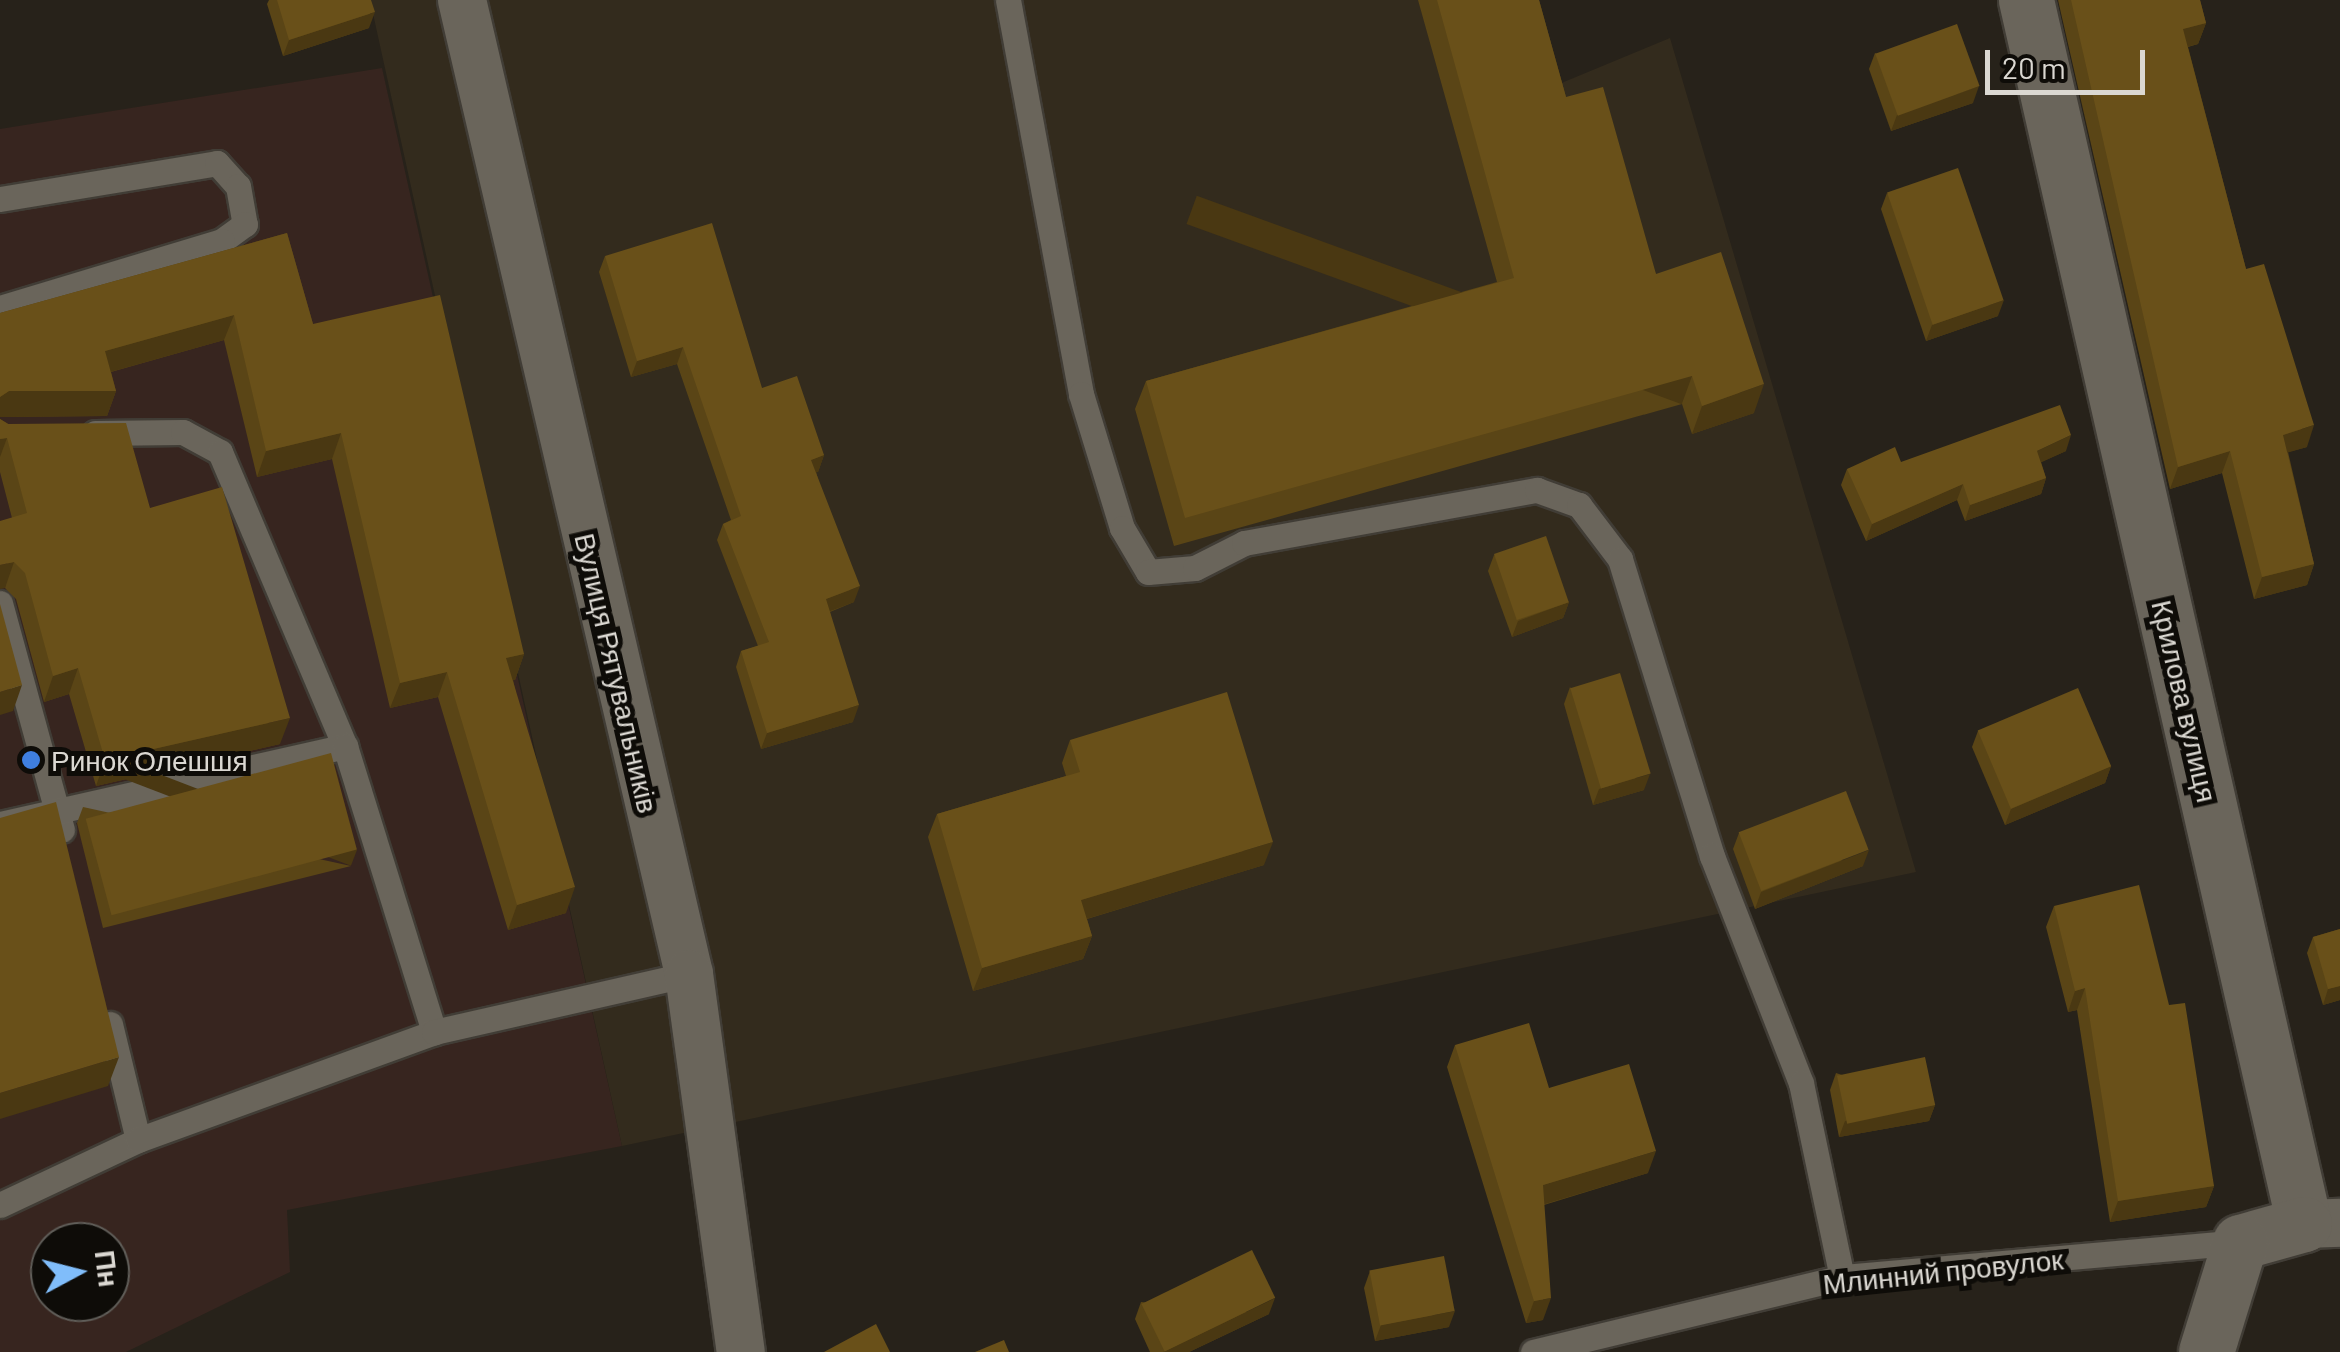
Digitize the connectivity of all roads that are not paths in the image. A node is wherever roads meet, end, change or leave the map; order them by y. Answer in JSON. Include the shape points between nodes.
{"nodes":[{"id":1,"x":462,"y":0,"type":"edge"},
{"id":2,"x":1008,"y":0,"type":"edge"},
{"id":3,"x":2026,"y":0,"type":"edge"},
{"id":4,"x":0,"y":199,"type":"edge"},
{"id":5,"x":0,"y":308,"type":"edge"},
{"id":6,"x":74,"y":433,"type":"edge"},
{"id":7,"x":0,"y":603,"type":"edge"},
{"id":8,"x":345,"y":746,"type":"junction"},
{"id":9,"x":58,"y":813,"type":"junction"},
{"id":10,"x":0,"y":824,"type":"edge"},
{"id":11,"x":68,"y":852,"type":"edge"},
{"id":12,"x":688,"y":974,"type":"junction"},
{"id":13,"x":106,"y":1005,"type":"edge"},
{"id":14,"x":434,"y":1032,"type":"junction"},
{"id":15,"x":138,"y":1140,"type":"junction"},
{"id":16,"x":0,"y":1204,"type":"edge"},
{"id":17,"x":2322,"y":1224,"type":"edge"},
{"id":18,"x":2240,"y":1242,"type":"junction"},
{"id":19,"x":1842,"y":1277,"type":"junction"},
{"id":20,"x":741,"y":1352,"type":"edge"},
{"id":21,"x":1533,"y":1352,"type":"edge"},
{"id":22,"x":2206,"y":1352,"type":"edge"}],
"edges":[{"from":1,"to":12,"type":"street","name":"Вулиця Рятувальників"},
{"from":2,"to":19,"type":"lane","via":[[1081,394],[1122,528],[1148,572],[1195,568],[1244,543],[1537,490],[1579,505],[1620,558],[1712,856],[1801,1084]]},
{"from":3,"to":17,"type":"street","name":"Крилова вулиця"},
{"from":4,"to":5,"type":"lane","via":[[217,163],[238,186],[245,224],[222,242]]},
{"from":6,"to":8,"type":"lane","via":[[184,432],[220,452]]},
{"from":7,"to":9,"type":"lane"},
{"from":8,"to":9,"type":"lane"},
{"from":8,"to":14,"type":"lane"},
{"from":9,"to":10,"type":"lane"},
{"from":9,"to":11,"type":"lane"},
{"from":12,"to":14,"type":"lane"},
{"from":12,"to":20,"type":"street","name":"Вулиця Рятувальників"},
{"from":13,"to":15,"type":"lane"},
{"from":14,"to":15,"type":"lane"},
{"from":15,"to":16,"type":"lane"},
{"from":17,"to":18,"type":"street","name":"Крилова вулиця"},
{"from":18,"to":19,"type":"lane","name":"Млинний провулок"},
{"from":18,"to":22,"type":"street"},
{"from":19,"to":21,"type":"lane","name":"Млинний провулок"}]}
